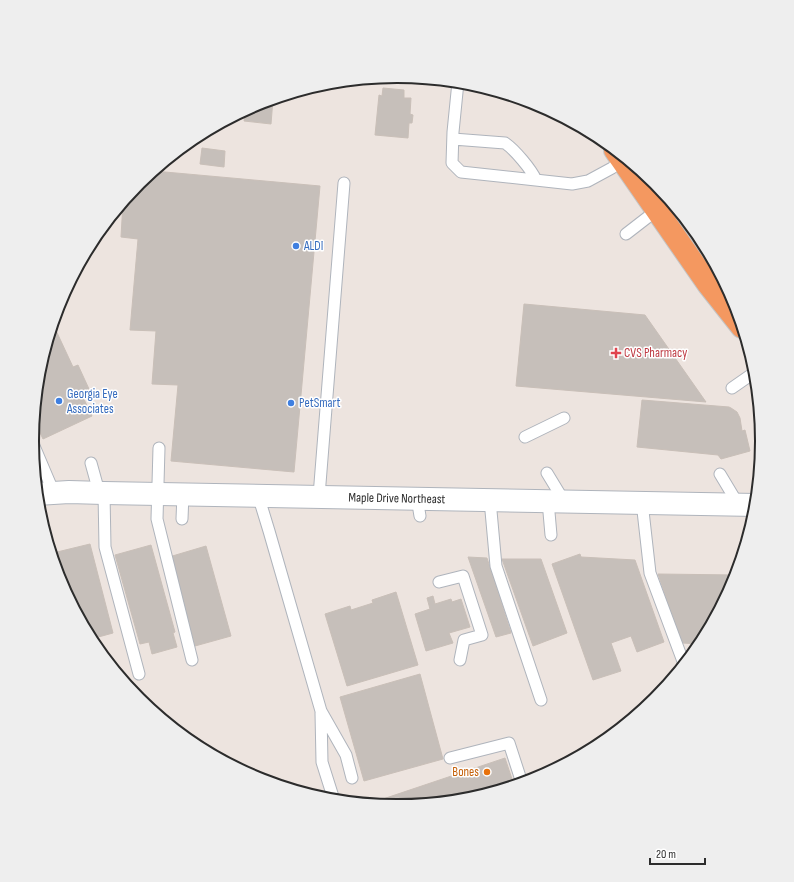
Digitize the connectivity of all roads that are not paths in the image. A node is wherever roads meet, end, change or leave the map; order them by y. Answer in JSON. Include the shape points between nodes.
{"nodes":[{"id":1,"x":457,"y":88,"type":"edge"},
{"id":2,"x":453,"y":139,"type":"junction"},
{"id":3,"x":616,"y":158,"type":"edge"},
{"id":4,"x":626,"y":166,"type":"edge"},
{"id":5,"x":536,"y":180,"type":"junction"},
{"id":6,"x":344,"y":183,"type":"dead end"},
{"id":7,"x":657,"y":210,"type":"junction"},
{"id":8,"x":626,"y":234,"type":"dead end"},
{"id":9,"x":732,"y":314,"type":"edge"},
{"id":10,"x":749,"y":376,"type":"edge"},
{"id":11,"x":732,"y":388,"type":"dead end"},
{"id":12,"x":564,"y":418,"type":"dead end"},
{"id":13,"x":525,"y":437,"type":"dead end"},
{"id":14,"x":159,"y":448,"type":"dead end"},
{"id":15,"x":90,"y":463,"type":"dead end"},
{"id":16,"x":547,"y":473,"type":"dead end"},
{"id":17,"x":720,"y":474,"type":"dead end"},
{"id":18,"x":41,"y":476,"type":"edge"},
{"id":19,"x":102,"y":492,"type":"junction"},
{"id":20,"x":45,"y":493,"type":"edge"},
{"id":21,"x":158,"y":494,"type":"junction"},
{"id":22,"x":183,"y":494,"type":"junction"},
{"id":23,"x":258,"y":495,"type":"junction"},
{"id":24,"x":320,"y":496,"type":"junction"},
{"id":25,"x":490,"y":500,"type":"junction"},
{"id":26,"x":556,"y":501,"type":"junction"},
{"id":27,"x":642,"y":502,"type":"junction"},
{"id":28,"x":747,"y":504,"type":"edge"},
{"id":29,"x":182,"y":519,"type":"dead end"},
{"id":30,"x":551,"y":535,"type":"dead end"},
{"id":31,"x":439,"y":582,"type":"dead end"},
{"id":32,"x":682,"y":658,"type":"edge"},
{"id":33,"x":192,"y":660,"type":"dead end"},
{"id":34,"x":460,"y":660,"type":"dead end"},
{"id":35,"x":139,"y":674,"type":"dead end"},
{"id":36,"x":541,"y":700,"type":"dead end"},
{"id":37,"x":321,"y":711,"type":"junction"},
{"id":38,"x":450,"y":758,"type":"dead end"},
{"id":39,"x":520,"y":777,"type":"edge"},
{"id":40,"x":352,"y":778,"type":"dead end"},
{"id":41,"x":332,"y":793,"type":"edge"}],
"edges":[{"from":1,"to":2,"type":"lane"},
{"from":2,"to":5,"type":"lane","via":[[505,143],[511,146]]},
{"from":2,"to":5,"type":"lane","via":[[452,163],[462,172]]},
{"from":3,"to":5,"type":"lane","via":[[612,168],[588,181],[572,184]]},
{"from":4,"to":7,"type":"highway"},
{"from":6,"to":24,"type":"lane"},
{"from":7,"to":8,"type":"lane"},
{"from":7,"to":9,"type":"highway"},
{"from":10,"to":11,"type":"lane"},
{"from":12,"to":13,"type":"lane"},
{"from":14,"to":21,"type":"lane"},
{"from":15,"to":19,"type":"lane"},
{"from":16,"to":26,"type":"lane"},
{"from":17,"to":28,"type":"lane"},
{"from":18,"to":20,"type":"lane"},
{"from":19,"to":20,"type":"street","name":"Maple Drive Northeast"},
{"from":19,"to":21,"type":"street","name":"Maple Drive Northeast"},
{"from":19,"to":35,"type":"lane","via":[[105,547]]},
{"from":21,"to":22,"type":"street","name":"Maple Drive Northeast"},
{"from":21,"to":33,"type":"lane","via":[[157,519]]},
{"from":22,"to":23,"type":"street","name":"Maple Drive Northeast"},
{"from":22,"to":29,"type":"lane"},
{"from":23,"to":24,"type":"street","name":"Maple Drive Northeast"},
{"from":23,"to":37,"type":"lane"},
{"from":24,"to":25,"type":"street","name":"Maple Drive Northeast","via":[[418,507]]},
{"from":25,"to":26,"type":"street","name":"Maple Drive Northeast"},
{"from":25,"to":36,"type":"lane","via":[[496,566]]},
{"from":26,"to":27,"type":"street","name":"Maple Drive Northeast"},
{"from":26,"to":30,"type":"lane"},
{"from":27,"to":28,"type":"street","name":"Maple Drive Northeast"},
{"from":27,"to":32,"type":"lane","via":[[650,573]]},
{"from":31,"to":34,"type":"lane","via":[[462,576],[482,635],[464,640]]},
{"from":37,"to":40,"type":"lane","via":[[346,755]]},
{"from":37,"to":41,"type":"lane","via":[[322,762]]},
{"from":38,"to":39,"type":"lane","via":[[509,743]]}]}
